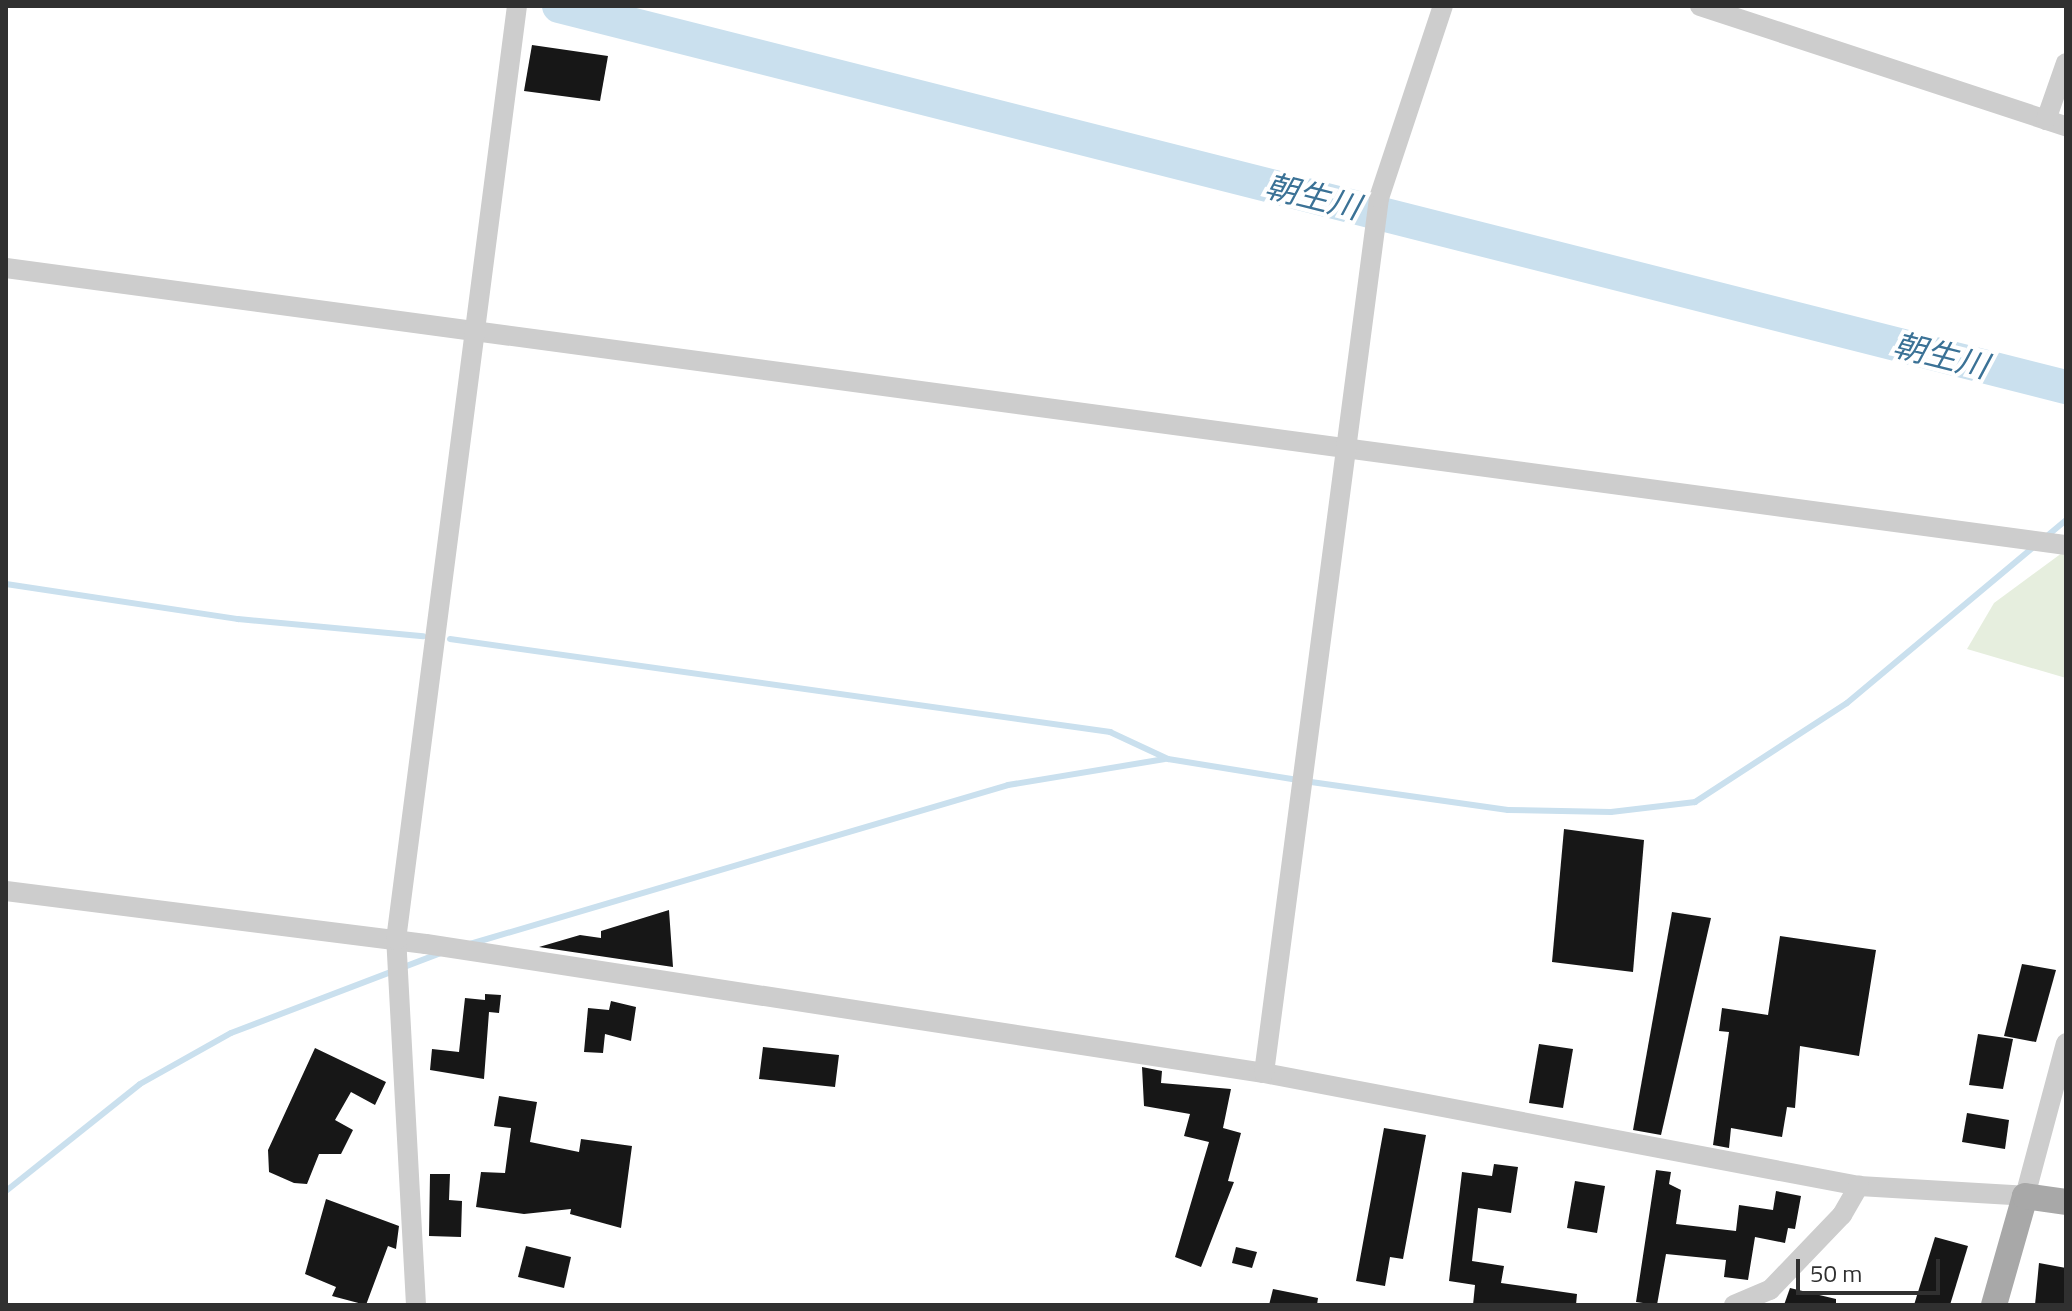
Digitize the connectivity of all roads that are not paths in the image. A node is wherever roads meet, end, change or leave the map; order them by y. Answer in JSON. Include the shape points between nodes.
{"nodes":[{"id":1,"x":1443,"y":6,"type":"edge"},
{"id":2,"x":1700,"y":6,"type":"edge"},
{"id":3,"x":517,"y":8,"type":"edge"},
{"id":4,"x":2066,"y":63,"type":"edge"},
{"id":5,"x":2056,"y":123,"type":"edge"},
{"id":6,"x":6,"y":268,"type":"edge"},
{"id":7,"x":474,"y":330,"type":"junction"},
{"id":8,"x":1345,"y":450,"type":"junction"},
{"id":9,"x":2066,"y":545,"type":"edge"},
{"id":10,"x":6,"y":891,"type":"edge"},
{"id":11,"x":397,"y":947,"type":"junction"},
{"id":12,"x":2066,"y":1043,"type":"edge"},
{"id":13,"x":1264,"y":1073,"type":"junction"},
{"id":14,"x":1859,"y":1186,"type":"junction"},
{"id":15,"x":2025,"y":1196,"type":"junction"},
{"id":16,"x":2066,"y":1202,"type":"edge"},
{"id":17,"x":416,"y":1305,"type":"edge"},
{"id":18,"x":1734,"y":1305,"type":"edge"},
{"id":19,"x":1994,"y":1305,"type":"edge"}],
"edges":[{"from":1,"to":8,"type":"street","via":[[1379,198]]},
{"from":2,"to":5,"type":"street"},
{"from":3,"to":7,"type":"street"},
{"from":4,"to":5,"type":"street"},
{"from":6,"to":7,"type":"street"},
{"from":7,"to":8,"type":"street"},
{"from":7,"to":11,"type":"street"},
{"from":8,"to":9,"type":"street"},
{"from":8,"to":13,"type":"street"},
{"from":10,"to":11,"type":"street"},
{"from":11,"to":13,"type":"street","via":[[431,945]]},
{"from":11,"to":17,"type":"street"},
{"from":12,"to":15,"type":"street"},
{"from":13,"to":14,"type":"street"},
{"from":14,"to":15,"type":"street"},
{"from":14,"to":18,"type":"street","via":[[1842,1215],[1770,1290]]},
{"from":15,"to":16,"type":"main road"},
{"from":15,"to":19,"type":"main road"}]}
